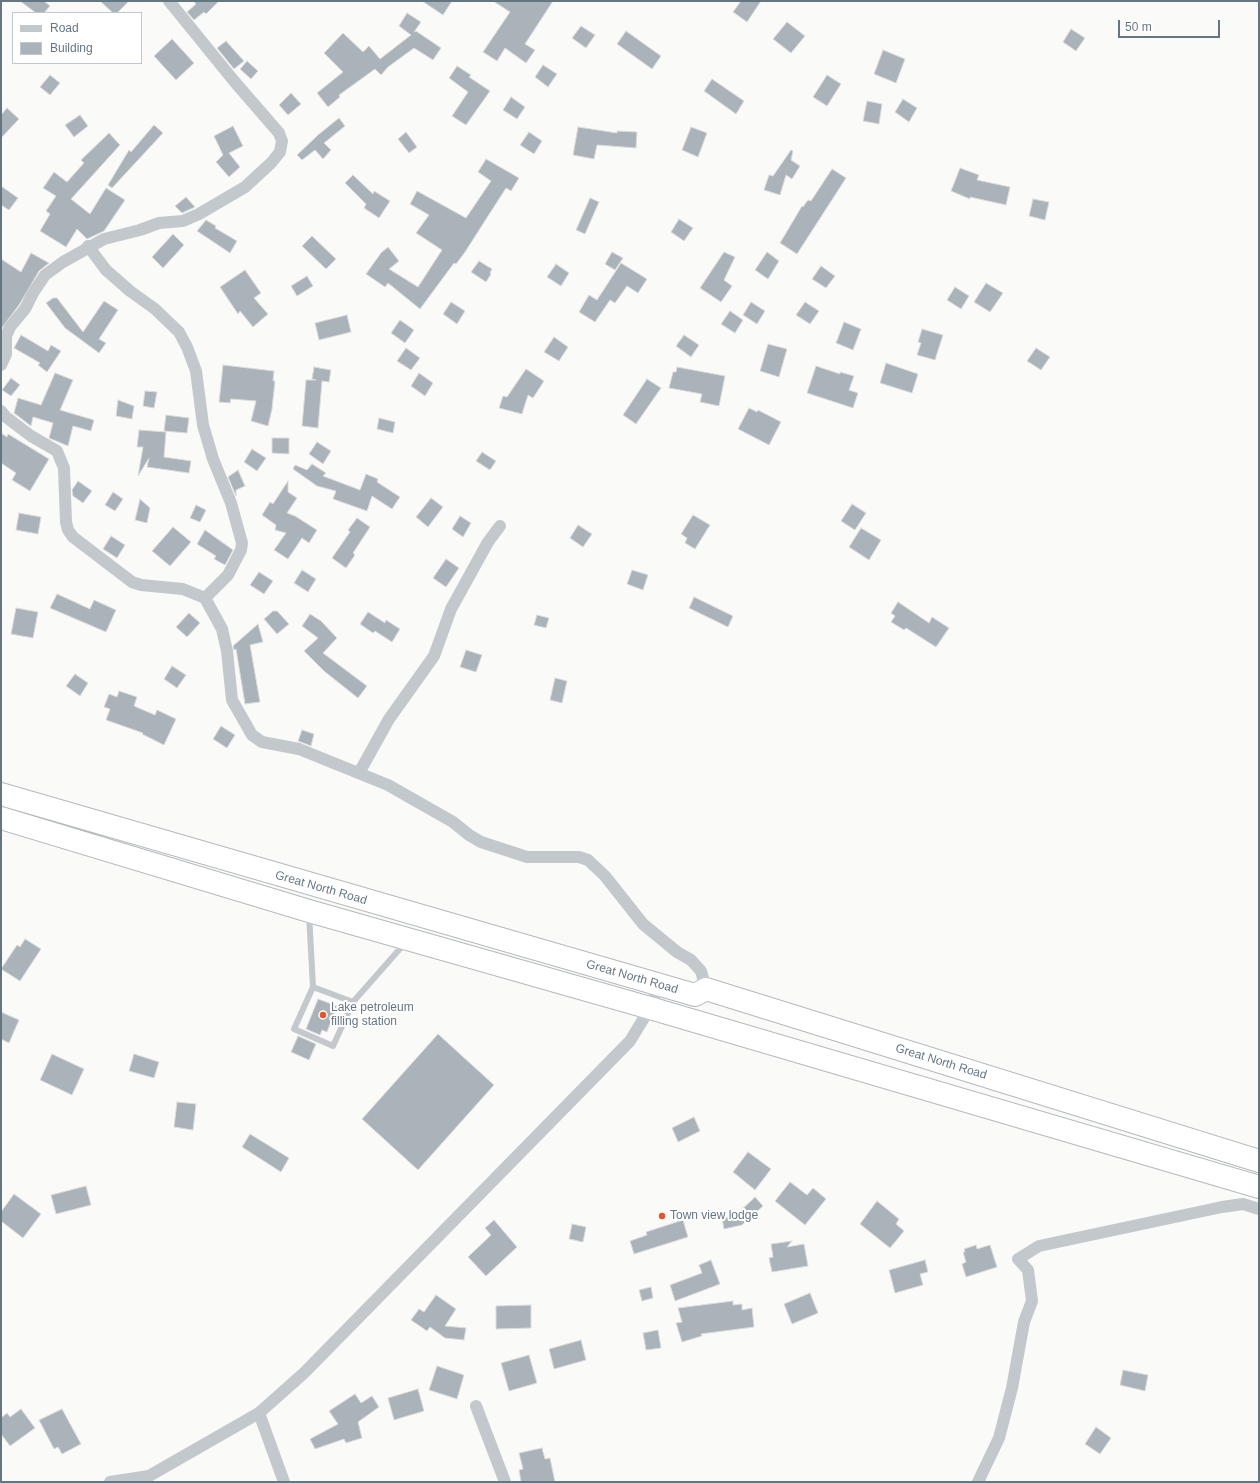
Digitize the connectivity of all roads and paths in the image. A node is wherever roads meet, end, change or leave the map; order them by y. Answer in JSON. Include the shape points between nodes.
{"nodes":[{"id":1,"x":169,"y":1,"type":"edge"},
{"id":2,"x":88,"y":246,"type":"junction"},
{"id":3,"x":1,"y":365,"type":"edge"},
{"id":4,"x":1,"y":412,"type":"edge"},
{"id":5,"x":500,"y":526,"type":"dead end"},
{"id":6,"x":205,"y":598,"type":"junction"},
{"id":7,"x":359,"y":773,"type":"junction"},
{"id":8,"x":1,"y":794,"type":"edge"},
{"id":9,"x":1,"y":818,"type":"edge"},
{"id":10,"x":309,"y":911,"type":"junction"},
{"id":11,"x":408,"y":939,"type":"junction"},
{"id":12,"x":659,"y":985,"type":"junction"},
{"id":13,"x":313,"y":987,"type":"junction"},
{"id":14,"x":706,"y":989,"type":"junction"},
{"id":15,"x":353,"y":1002,"type":"junction"},
{"id":16,"x":650,"y":1008,"type":"junction"},
{"id":17,"x":1259,"y":1161,"type":"edge"},
{"id":18,"x":1259,"y":1186,"type":"edge"},
{"id":19,"x":1259,"y":1209,"type":"edge"},
{"id":20,"x":476,"y":1406,"type":"dead end"},
{"id":21,"x":259,"y":1413,"type":"junction"},
{"id":22,"x":110,"y":1482,"type":"edge"},
{"id":23,"x":284,"y":1482,"type":"edge"},
{"id":24,"x":505,"y":1482,"type":"edge"},
{"id":25,"x":978,"y":1482,"type":"edge"}],
"edges":[{"from":1,"to":2,"type":"street","via":[[279,132],[282,141],[280,152],[245,187],[199,214],[183,221],[159,223]]},
{"from":2,"to":3,"type":"street","via":[[46,275],[7,332],[6,354]]},
{"from":2,"to":6,"type":"street","via":[[106,270],[179,332],[196,371],[203,425],[242,536],[241,550],[228,575]]},
{"from":4,"to":6,"type":"street","via":[[6,418],[57,451],[64,468],[66,522],[73,537],[132,582],[183,589]]},
{"from":5,"to":7,"type":"street","via":[[488,542],[450,609],[434,656],[389,719]]},
{"from":6,"to":7,"type":"street","via":[[222,629],[232,700],[252,735],[262,742],[299,750]]},
{"from":7,"to":14,"type":"street","via":[[414,798],[481,842],[527,856],[578,857],[588,860],[605,876],[642,924],[701,971]]},
{"from":8,"to":12,"type":"highway","name":"Great North Road"},
{"from":9,"to":10,"type":"highway","name":"Great North Road"},
{"from":10,"to":11,"type":"highway","name":"Great North Road"},
{"from":10,"to":13,"type":"lane"},
{"from":11,"to":15,"type":"lane"},
{"from":11,"to":16,"type":"highway","name":"Great North Road"},
{"from":12,"to":14,"type":"highway","name":"Great North Road","via":[[695,996]]},
{"from":12,"to":16,"type":"street"},
{"from":13,"to":15,"type":"lane"},
{"from":13,"to":15,"type":"lane","via":[[294,1029],[333,1046]]},
{"from":14,"to":17,"type":"highway","name":"Great North Road"},
{"from":16,"to":18,"type":"highway","name":"Great North Road"},
{"from":16,"to":21,"type":"street","via":[[630,1041],[304,1373]]},
{"from":19,"to":25,"type":"street","via":[[1243,1204],[1222,1207],[1038,1246],[1018,1259],[1028,1270],[1032,1300],[1024,1322],[1012,1388],[999,1438]]},
{"from":20,"to":24,"type":"street"},
{"from":21,"to":22,"type":"street","via":[[149,1476]]},
{"from":21,"to":23,"type":"street"}]}
